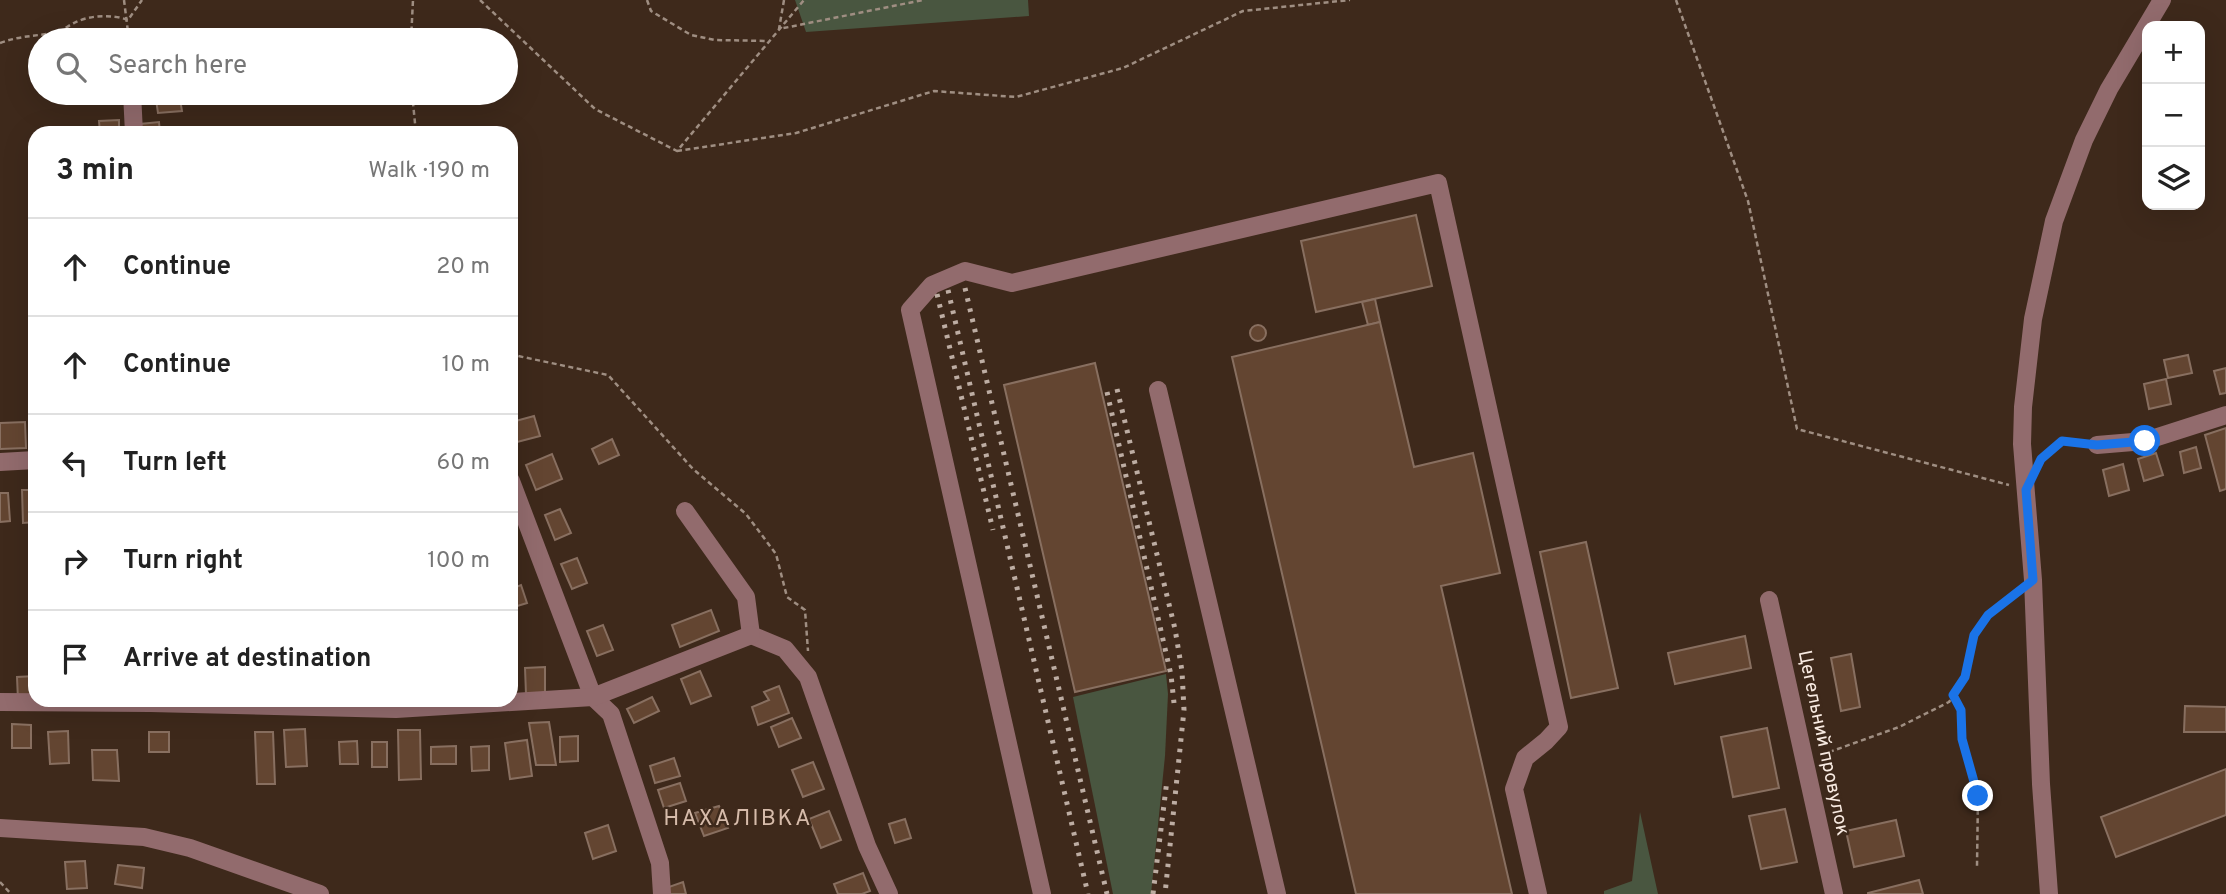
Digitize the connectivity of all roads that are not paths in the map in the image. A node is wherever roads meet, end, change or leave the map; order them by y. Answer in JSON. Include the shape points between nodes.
{"nodes":[{"id":1,"x":2162,"y":0,"type":"edge"},
{"id":2,"x":133,"y":105,"type":"edge"},
{"id":3,"x":134,"y":126,"type":"edge"},
{"id":4,"x":1158,"y":390,"type":"dead end"},
{"id":5,"x":2226,"y":415,"type":"edge"},
{"id":6,"x":2097,"y":445,"type":"road end"},
{"id":7,"x":28,"y":460,"type":"edge"},
{"id":8,"x":0,"y":462,"type":"edge"},
{"id":9,"x":518,"y":502,"type":"edge"},
{"id":10,"x":685,"y":511,"type":"dead end"},
{"id":11,"x":1769,"y":600,"type":"dead end"},
{"id":12,"x":751,"y":635,"type":"junction"},
{"id":13,"x":593,"y":697,"type":"junction"},
{"id":14,"x":0,"y":702,"type":"edge"},
{"id":15,"x":28,"y":702,"type":"edge"},
{"id":16,"x":518,"y":702,"type":"edge"},
{"id":17,"x":334,"y":707,"type":"edge"},
{"id":18,"x":429,"y":707,"type":"edge"},
{"id":19,"x":0,"y":828,"type":"edge"},
{"id":20,"x":320,"y":894,"type":"edge"},
{"id":21,"x":662,"y":894,"type":"edge"},
{"id":22,"x":890,"y":894,"type":"edge"},
{"id":23,"x":1042,"y":894,"type":"edge"},
{"id":24,"x":1277,"y":894,"type":"edge"},
{"id":25,"x":1538,"y":894,"type":"edge"},
{"id":26,"x":1834,"y":894,"type":"edge"},
{"id":27,"x":2049,"y":894,"type":"edge"}],
"edges":[{"from":1,"to":27,"type":"street","via":[[2084,140],[2054,221],[2033,319],[2022,444]]},
{"from":2,"to":3,"type":"street"},
{"from":4,"to":24,"type":"street"},
{"from":5,"to":6,"type":"street","via":[[2145,441]]},
{"from":7,"to":8,"type":"street"},
{"from":9,"to":13,"type":"street"},
{"from":10,"to":12,"type":"street","via":[[746,597]]},
{"from":11,"to":26,"type":"street","name":"Цегельний провулок"},
{"from":12,"to":13,"type":"street"},
{"from":12,"to":22,"type":"street","via":[[785,649],[808,677],[867,846]]},
{"from":13,"to":16,"type":"street"},
{"from":13,"to":21,"type":"street","via":[[611,714],[660,863]]},
{"from":14,"to":15,"type":"street"},
{"from":17,"to":18,"type":"street"},
{"from":19,"to":20,"type":"street","via":[[144,837],[190,848]]},
{"from":23,"to":25,"type":"street","via":[[910,310],[932,285],[965,271],[1012,283],[1438,183],[1559,727],[1525,758],[1514,789]]}]}
